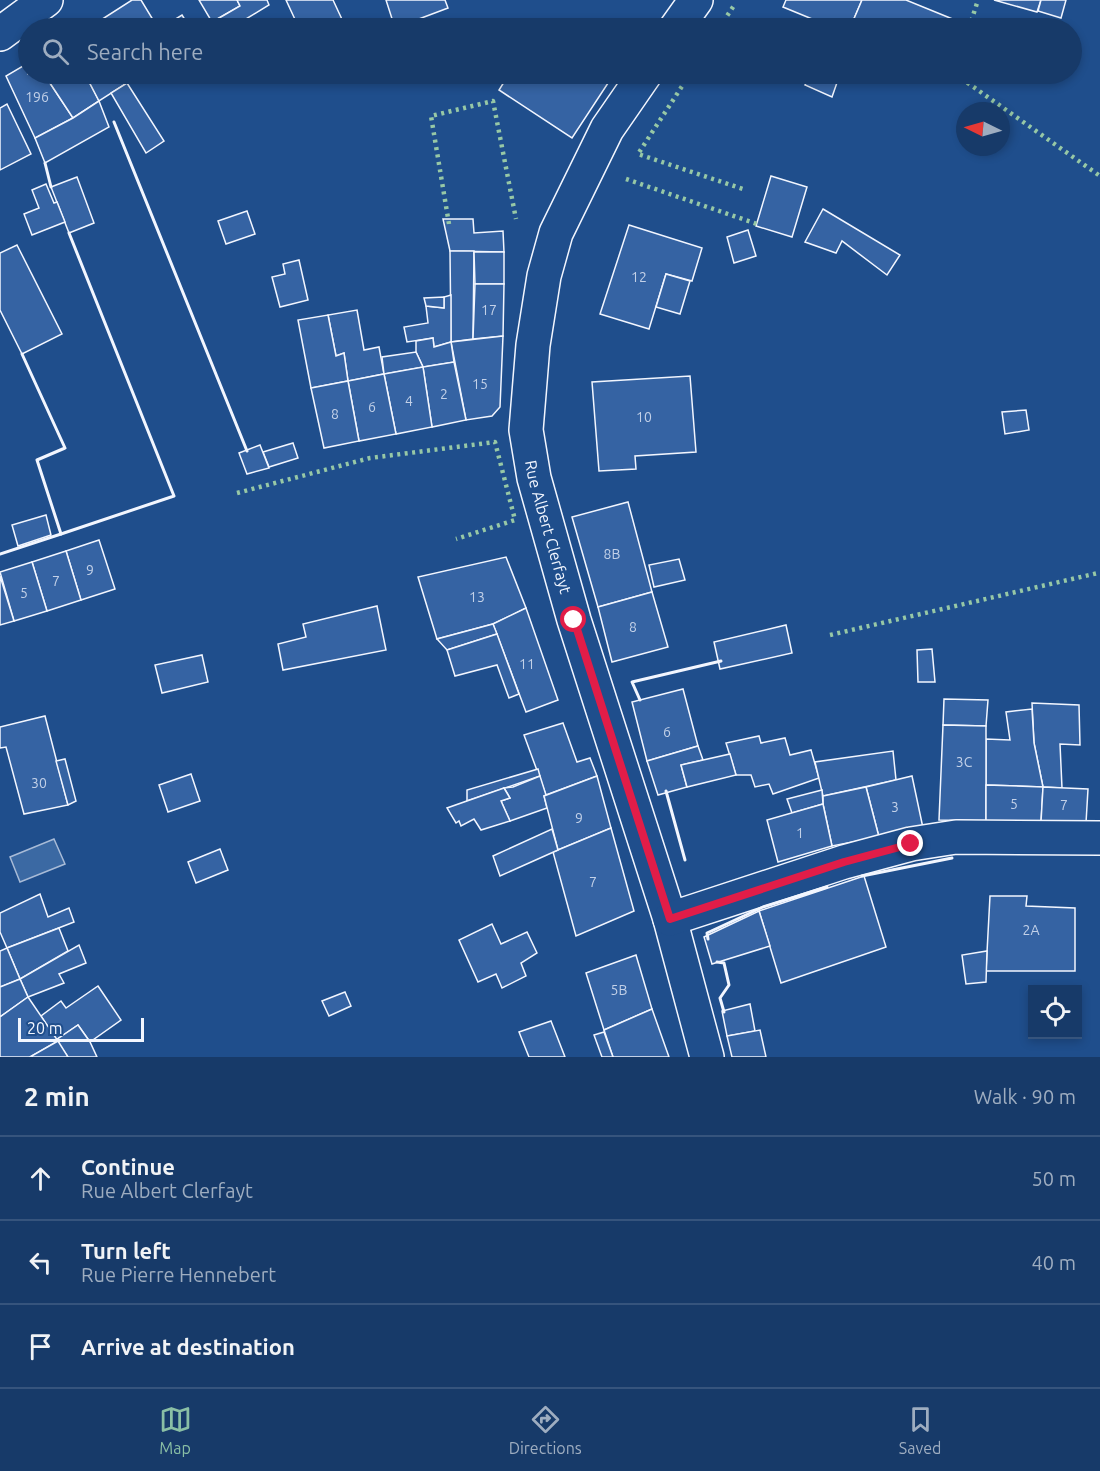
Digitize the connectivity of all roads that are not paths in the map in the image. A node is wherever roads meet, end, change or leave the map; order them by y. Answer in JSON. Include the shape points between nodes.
{"nodes":[{"id":1,"x":46,"y":0,"type":"edge"},
{"id":2,"x":696,"y":0,"type":"edge"},
{"id":3,"x":22,"y":18,"type":"edge"},
{"id":4,"x":683,"y":18,"type":"edge"},
{"id":5,"x":18,"y":21,"type":"edge"},
{"id":6,"x":0,"y":34,"type":"edge"},
{"id":7,"x":638,"y":84,"type":"edge"},
{"id":8,"x":1100,"y":838,"type":"edge"},
{"id":9,"x":670,"y":919,"type":"junction"},
{"id":10,"x":708,"y":1057,"type":"edge"}],
"edges":[{"from":1,"to":3,"type":"street"},
{"from":2,"to":4,"type":"street"},
{"from":5,"to":6,"type":"street"},
{"from":7,"to":9,"type":"street","name":"Rue Albert Clerfayt","via":[[607,129],[556,233],[532,345],[526,430],[534,478],[574,620]]},
{"from":8,"to":9,"type":"street","via":[[956,837],[911,844]]},
{"from":9,"to":10,"type":"street","name":"Rue Albert Clerfayt"}]}
